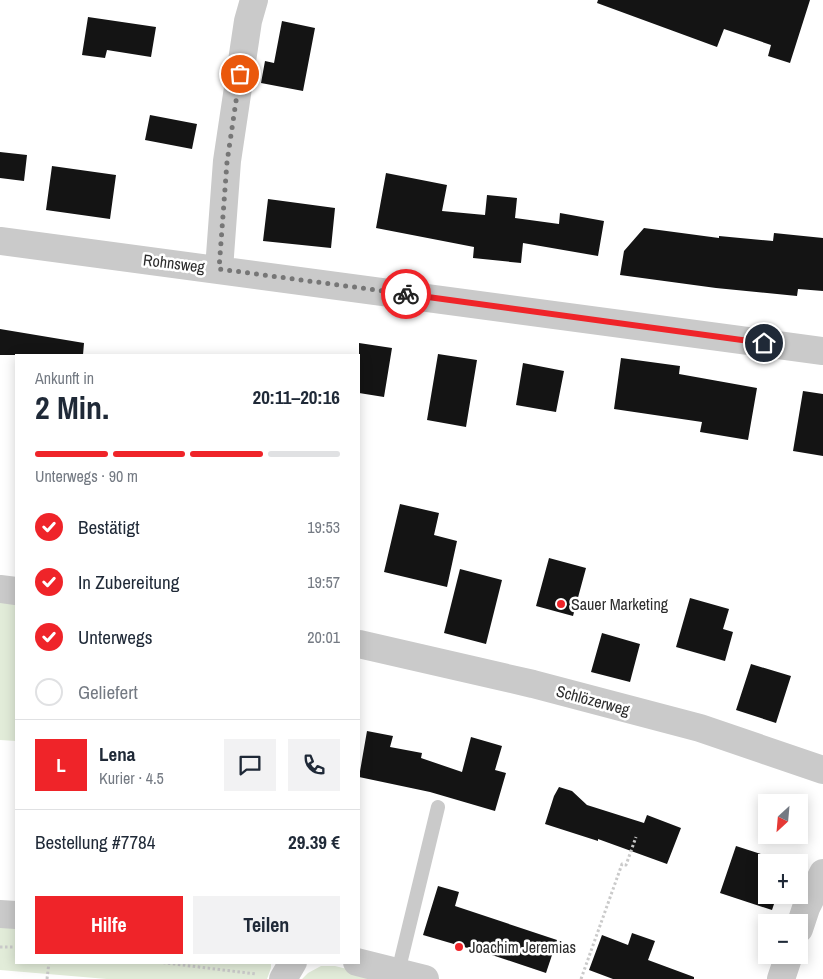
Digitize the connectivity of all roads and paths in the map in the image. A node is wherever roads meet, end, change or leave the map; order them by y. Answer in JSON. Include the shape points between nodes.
{"nodes":[{"id":1,"x":254,"y":0,"type":"edge"},
{"id":2,"x":0,"y":241,"type":"edge"},
{"id":3,"x":219,"y":269,"type":"junction"},
{"id":4,"x":823,"y":350,"type":"edge"},
{"id":5,"x":0,"y":589,"type":"edge"},
{"id":6,"x":15,"y":591,"type":"edge"},
{"id":7,"x":360,"y":644,"type":"edge"},
{"id":8,"x":823,"y":770,"type":"edge"},
{"id":9,"x":438,"y":807,"type":"dead end"},
{"id":10,"x":636,"y":837,"type":"dead end"},
{"id":11,"x":823,"y":873,"type":"edge"},
{"id":12,"x":0,"y":914,"type":"edge"},
{"id":13,"x":804,"y":914,"type":"edge"},
{"id":14,"x":15,"y":915,"type":"edge"},
{"id":15,"x":0,"y":946,"type":"edge"},
{"id":16,"x":15,"y":948,"type":"edge"},
{"id":17,"x":360,"y":963,"type":"edge"},
{"id":18,"x":49,"y":964,"type":"edge"},
{"id":19,"x":181,"y":964,"type":"edge"},
{"id":20,"x":787,"y":964,"type":"edge"},
{"id":21,"x":398,"y":972,"type":"junction"},
{"id":22,"x":287,"y":973,"type":"edge"},
{"id":23,"x":47,"y":979,"type":"edge"},
{"id":24,"x":425,"y":979,"type":"edge"},
{"id":25,"x":581,"y":979,"type":"edge"},
{"id":26,"x":781,"y":979,"type":"edge"}],
"edges":[{"from":1,"to":3,"type":"street","via":[[227,162]]},
{"from":2,"to":3,"type":"street","name":"Rohnsweg"},
{"from":3,"to":4,"type":"street","name":"Rohnsweg"},
{"from":5,"to":6,"type":"street"},
{"from":7,"to":8,"type":"street","name":"Schlözerweg","via":[[533,684],[700,728]]},
{"from":9,"to":21,"type":"lane"},
{"from":10,"to":25,"type":"path","via":[[626,866],[622,864]]},
{"from":11,"to":13,"type":"street"},
{"from":12,"to":14,"type":"street"},
{"from":15,"to":16,"type":"path"},
{"from":17,"to":21,"type":"street"},
{"from":18,"to":23,"type":"path"},
{"from":19,"to":22,"type":"path"},
{"from":20,"to":26,"type":"street"},
{"from":21,"to":24,"type":"street"}]}
